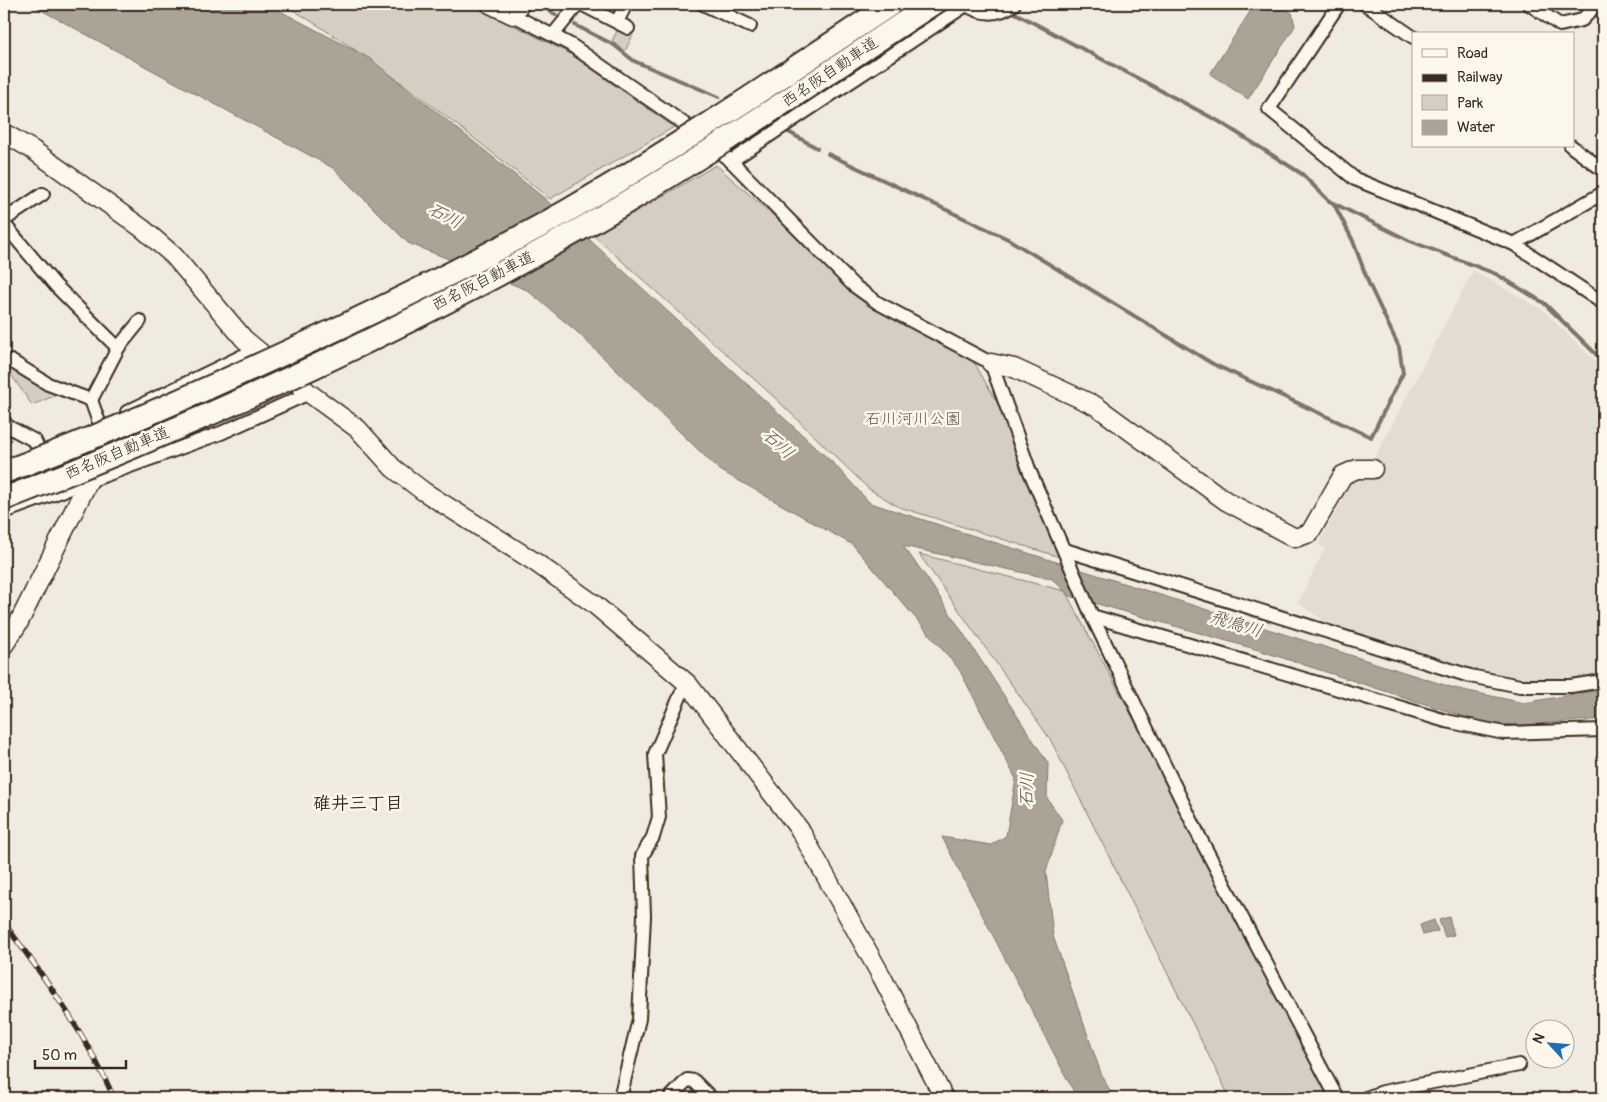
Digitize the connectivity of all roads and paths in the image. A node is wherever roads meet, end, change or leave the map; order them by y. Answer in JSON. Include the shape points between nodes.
{"nodes":[{"id":1,"x":490,"y":4,"type":"edge"},
{"id":2,"x":580,"y":4,"type":"edge"},
{"id":3,"x":626,"y":4,"type":"edge"},
{"id":4,"x":703,"y":4,"type":"edge"},
{"id":5,"x":891,"y":4,"type":"edge"},
{"id":6,"x":932,"y":4,"type":"edge"},
{"id":7,"x":966,"y":4,"type":"edge"},
{"id":8,"x":1014,"y":4,"type":"edge"},
{"id":9,"x":1339,"y":4,"type":"edge"},
{"id":10,"x":1365,"y":4,"type":"edge"},
{"id":11,"x":1528,"y":4,"type":"edge"},
{"id":12,"x":1597,"y":4,"type":"edge"},
{"id":13,"x":516,"y":9,"type":"edge"},
{"id":14,"x":750,"y":26,"type":"dead end"},
{"id":15,"x":553,"y":35,"type":"junction"},
{"id":16,"x":1412,"y":36,"type":"edge"},
{"id":17,"x":4,"y":133,"type":"edge"},
{"id":18,"x":1574,"y":148,"type":"edge"},
{"id":19,"x":731,"y":161,"type":"junction"},
{"id":20,"x":1603,"y":170,"type":"edge"},
{"id":21,"x":1603,"y":193,"type":"edge"},
{"id":22,"x":43,"y":194,"type":"dead end"},
{"id":23,"x":4,"y":222,"type":"edge"},
{"id":24,"x":1514,"y":244,"type":"junction"},
{"id":25,"x":1603,"y":304,"type":"edge"},
{"id":26,"x":140,"y":321,"type":"dead end"},
{"id":27,"x":118,"y":348,"type":"junction"},
{"id":28,"x":257,"y":349,"type":"junction"},
{"id":29,"x":4,"y":361,"type":"edge"},
{"id":30,"x":991,"y":364,"type":"junction"},
{"id":31,"x":309,"y":393,"type":"junction"},
{"id":32,"x":91,"y":400,"type":"junction"},
{"id":33,"x":4,"y":421,"type":"edge"},
{"id":34,"x":100,"y":424,"type":"junction"},
{"id":35,"x":38,"y":448,"type":"junction"},
{"id":36,"x":4,"y":461,"type":"edge"},
{"id":37,"x":1372,"y":469,"type":"dead end"},
{"id":38,"x":4,"y":472,"type":"edge"},
{"id":39,"x":88,"y":482,"type":"junction"},
{"id":40,"x":4,"y":499,"type":"edge"},
{"id":41,"x":4,"y":512,"type":"edge"},
{"id":42,"x":1065,"y":550,"type":"junction"},
{"id":43,"x":1092,"y":616,"type":"junction"},
{"id":44,"x":4,"y":645,"type":"edge"},
{"id":45,"x":1603,"y":681,"type":"edge"},
{"id":46,"x":688,"y":684,"type":"junction"},
{"id":47,"x":1603,"y":730,"type":"edge"},
{"id":48,"x":1519,"y":1065,"type":"dead end"},
{"id":49,"x":620,"y":1098,"type":"edge"},
{"id":50,"x":670,"y":1098,"type":"edge"},
{"id":51,"x":711,"y":1098,"type":"edge"},
{"id":52,"x":944,"y":1098,"type":"edge"},
{"id":53,"x":1337,"y":1098,"type":"edge"},
{"id":54,"x":1366,"y":1098,"type":"edge"}],
"edges":[{"from":1,"to":13,"type":"street"},
{"from":2,"to":3,"type":"street","via":[[622,25]]},
{"from":2,"to":15,"type":"street"},
{"from":4,"to":14,"type":"street"},
{"from":5,"to":38,"type":"highway","name":"西名阪自動車道","bridge":true,"via":[[703,128],[568,210],[473,262],[162,410]]},
{"from":6,"to":40,"type":"highway","name":"西名阪自動車道","bridge":true,"via":[[727,140],[492,278],[269,387],[98,462]]},
{"from":7,"to":8,"type":"street","via":[[978,11],[995,13]]},
{"from":7,"to":19,"type":"street"},
{"from":9,"to":24,"type":"street","via":[[1269,109],[1355,179]]},
{"from":10,"to":16,"type":"street"},
{"from":11,"to":12,"type":"street","via":[[1560,25],[1582,20]]},
{"from":13,"to":15,"type":"street"},
{"from":15,"to":19,"type":"street","via":[[644,95]]},
{"from":17,"to":28,"type":"street","via":[[34,150],[143,228],[174,256],[206,297]]},
{"from":18,"to":20,"type":"street"},
{"from":19,"to":30,"type":"street","via":[[852,285],[878,303]]},
{"from":21,"to":24,"type":"street"},
{"from":22,"to":23,"type":"street"},
{"from":23,"to":27,"type":"street","via":[[56,286]]},
{"from":24,"to":25,"type":"street"},
{"from":26,"to":27,"type":"street"},
{"from":27,"to":32,"type":"street"},
{"from":28,"to":31,"type":"street"},
{"from":28,"to":34,"type":"street"},
{"from":29,"to":32,"type":"street","via":[[11,361],[48,384]]},
{"from":30,"to":37,"type":"street","via":[[1014,368],[1096,406],[1226,501],[1294,538],[1310,533],[1343,475],[1357,469]]},
{"from":30,"to":42,"type":"street","via":[[1030,472]]},
{"from":31,"to":39,"type":"street","via":[[221,434]]},
{"from":31,"to":46,"type":"street","via":[[358,429],[393,468],[594,604]]},
{"from":32,"to":34,"type":"street"},
{"from":33,"to":35,"type":"street","via":[[7,426],[35,441]]},
{"from":34,"to":35,"type":"street"},
{"from":34,"to":39,"type":"street"},
{"from":35,"to":36,"type":"street"},
{"from":39,"to":41,"type":"street"},
{"from":39,"to":44,"type":"street","via":[[19,622]]},
{"from":42,"to":43,"type":"street"},
{"from":42,"to":45,"type":"street","via":[[1470,676],[1520,686],[1571,686]]},
{"from":43,"to":47,"type":"street","via":[[1446,721],[1504,733]]},
{"from":43,"to":53,"type":"street","via":[[1204,847]]},
{"from":46,"to":49,"type":"street","via":[[655,754],[659,817],[642,856],[644,916],[639,1019]]},
{"from":46,"to":52,"type":"street","via":[[800,830],[882,977]]},
{"from":48,"to":54,"type":"street"},
{"from":50,"to":51,"type":"street","via":[[687,1080],[694,1081]]}]}
